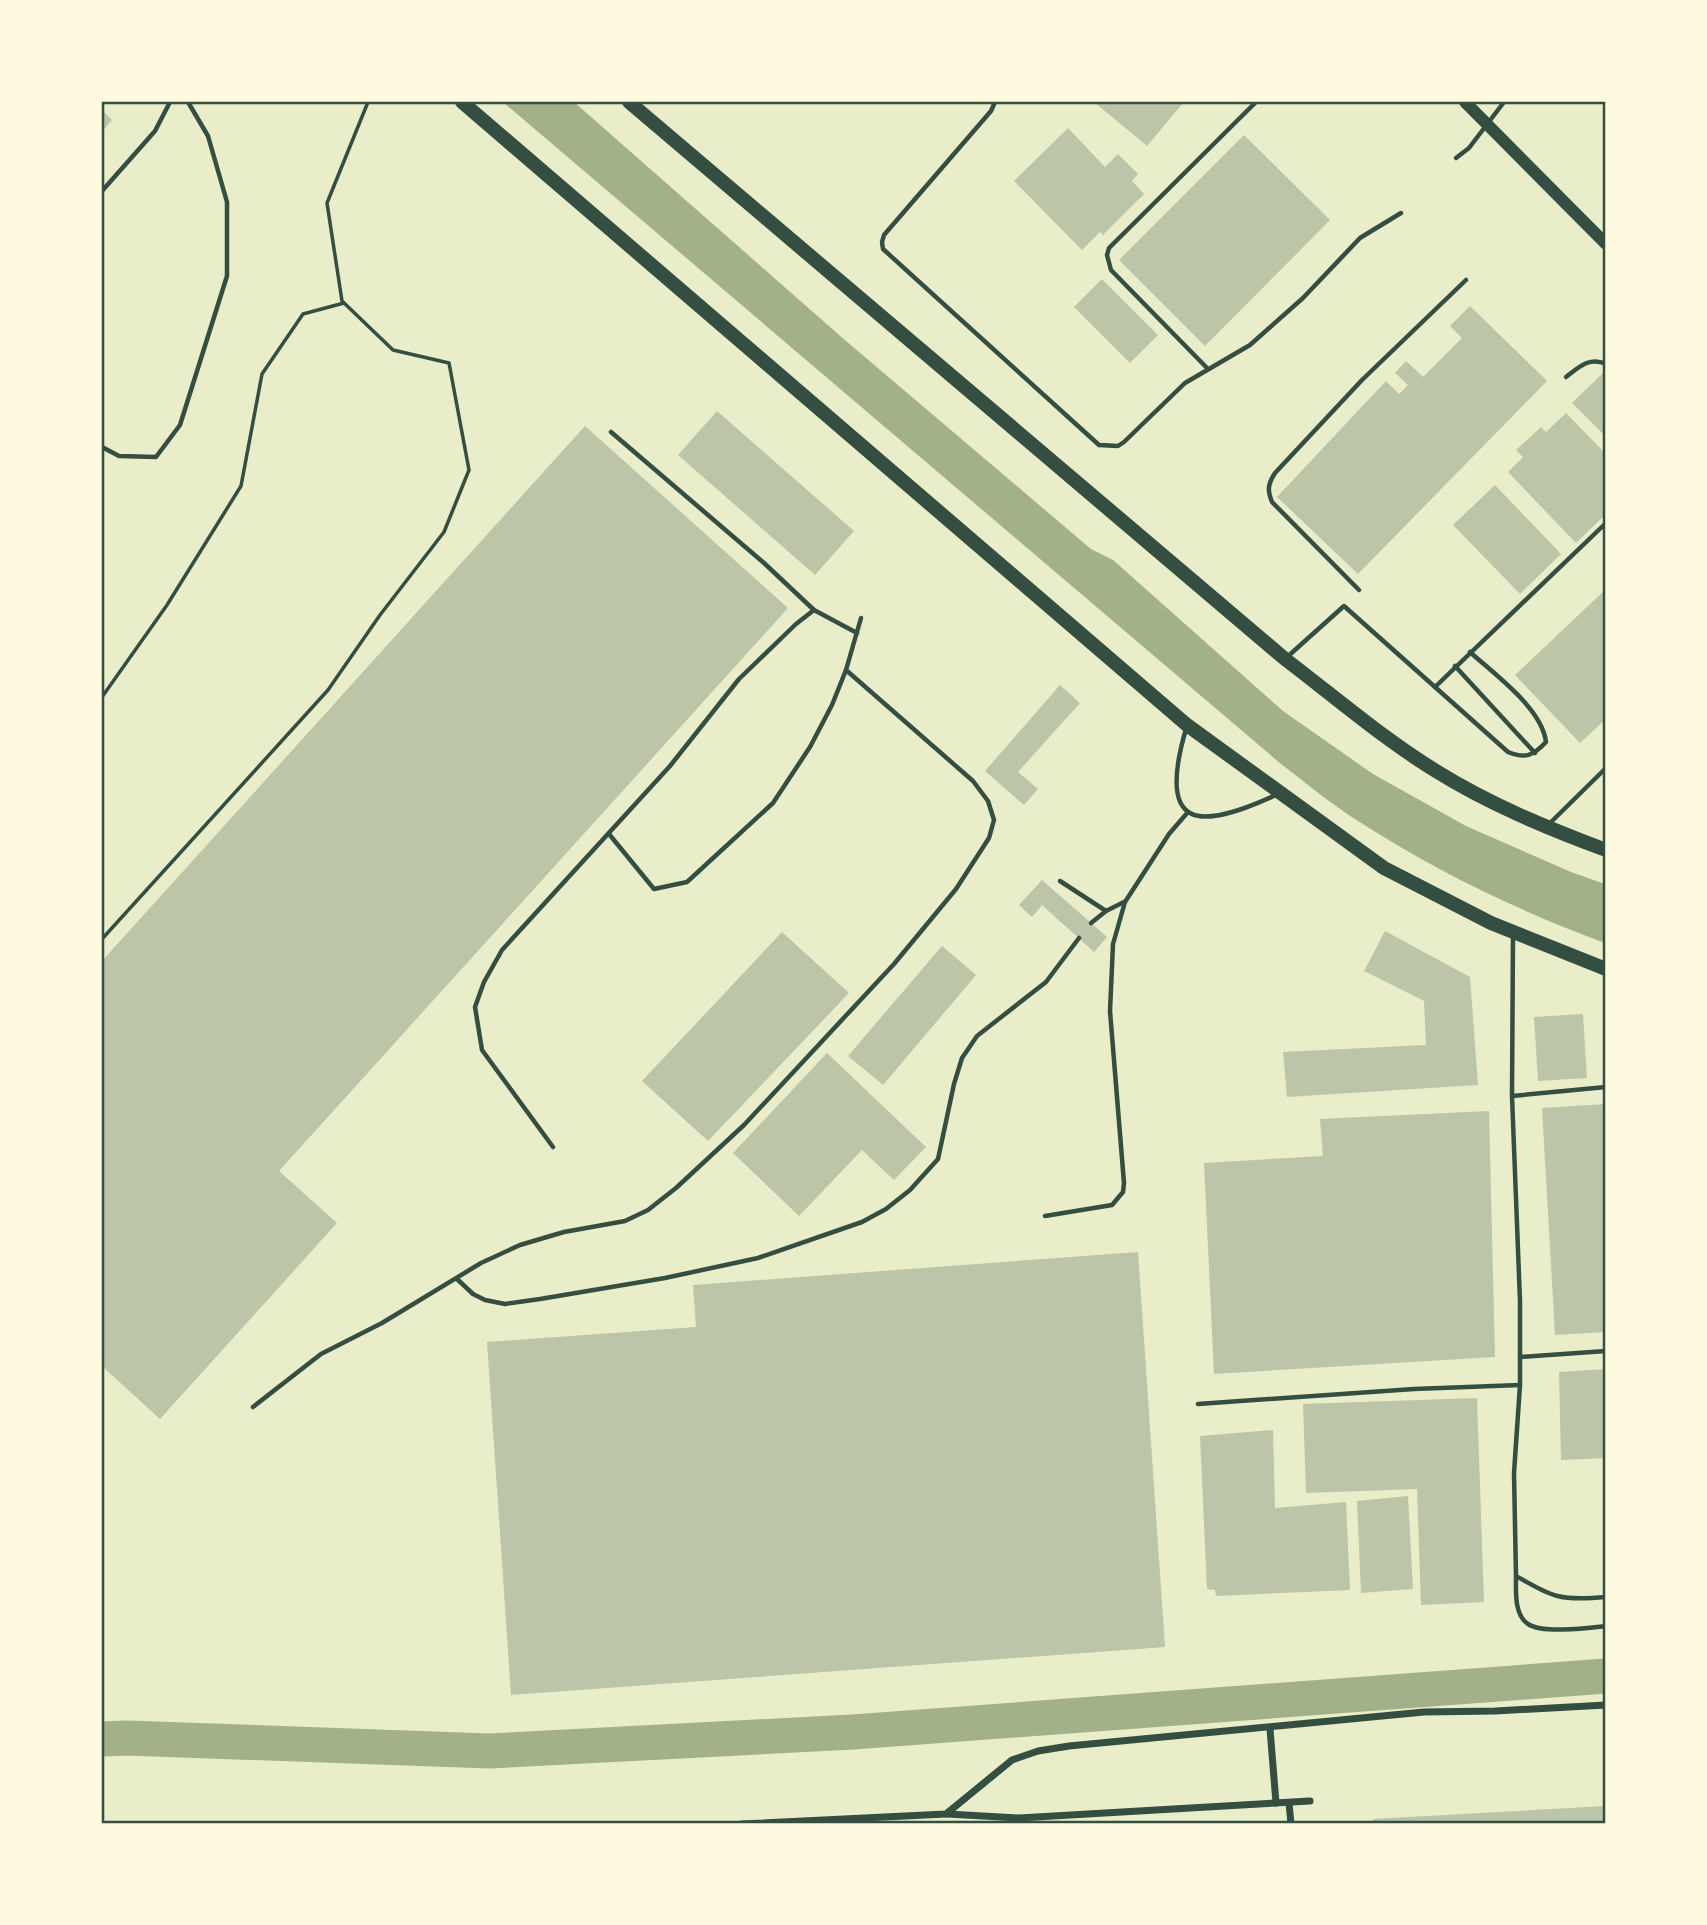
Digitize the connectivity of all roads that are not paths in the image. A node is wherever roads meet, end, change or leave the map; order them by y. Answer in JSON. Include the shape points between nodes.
{"nodes":[{"id":1,"x":170,"y":102,"type":"edge"},
{"id":2,"x":188,"y":102,"type":"edge"},
{"id":3,"x":461,"y":102,"type":"edge"},
{"id":4,"x":629,"y":102,"type":"edge"},
{"id":5,"x":995,"y":102,"type":"edge"},
{"id":6,"x":1256,"y":102,"type":"edge"},
{"id":7,"x":1465,"y":102,"type":"edge"},
{"id":8,"x":1504,"y":102,"type":"edge"},
{"id":9,"x":1487,"y":123,"type":"junction"},
{"id":10,"x":1456,"y":158,"type":"dead end"},
{"id":11,"x":102,"y":191,"type":"edge"},
{"id":12,"x":1401,"y":213,"type":"dead end"},
{"id":13,"x":1605,"y":244,"type":"edge"},
{"id":14,"x":1466,"y":280,"type":"dead end"},
{"id":15,"x":1605,"y":364,"type":"edge"},
{"id":16,"x":1207,"y":368,"type":"junction"},
{"id":17,"x":1566,"y":377,"type":"dead end"},
{"id":18,"x":611,"y":432,"type":"dead end"},
{"id":19,"x":102,"y":447,"type":"edge"},
{"id":20,"x":1605,"y":523,"type":"edge"},
{"id":21,"x":1359,"y":590,"type":"dead end"},
{"id":22,"x":814,"y":610,"type":"junction"},
{"id":23,"x":862,"y":618,"type":"dead end"},
{"id":24,"x":857,"y":633,"type":"junction"},
{"id":25,"x":1470,"y":652,"type":"junction"},
{"id":26,"x":1285,"y":659,"type":"junction"},
{"id":27,"x":1455,"y":666,"type":"junction"},
{"id":28,"x":846,"y":670,"type":"junction"},
{"id":29,"x":1435,"y":687,"type":"junction"},
{"id":30,"x":1187,"y":725,"type":"junction"},
{"id":31,"x":1535,"y":753,"type":"junction"},
{"id":32,"x":1605,"y":768,"type":"edge"},
{"id":33,"x":1279,"y":794,"type":"junction"},
{"id":34,"x":1188,"y":812,"type":"junction"},
{"id":35,"x":1546,"y":828,"type":"junction"},
{"id":36,"x":608,"y":834,"type":"junction"},
{"id":37,"x":1605,"y":850,"type":"edge"},
{"id":38,"x":1060,"y":881,"type":"dead end"},
{"id":39,"x":1125,"y":902,"type":"junction"},
{"id":40,"x":1106,"y":911,"type":"junction"},
{"id":41,"x":1091,"y":923,"type":"dead end"},
{"id":42,"x":1514,"y":933,"type":"junction"},
{"id":43,"x":1079,"y":938,"type":"dead end"},
{"id":44,"x":1605,"y":969,"type":"edge"},
{"id":45,"x":1605,"y":1087,"type":"edge"},
{"id":46,"x":1512,"y":1096,"type":"junction"},
{"id":47,"x":553,"y":1147,"type":"dead end"},
{"id":48,"x":1045,"y":1216,"type":"dead end"},
{"id":49,"x":457,"y":1279,"type":"junction"},
{"id":50,"x":1605,"y":1352,"type":"edge"},
{"id":51,"x":1520,"y":1357,"type":"junction"},
{"id":52,"x":1520,"y":1385,"type":"junction"},
{"id":53,"x":1198,"y":1404,"type":"dead end"},
{"id":54,"x":253,"y":1408,"type":"dead end"},
{"id":55,"x":1516,"y":1576,"type":"junction"},
{"id":56,"x":1605,"y":1597,"type":"edge"},
{"id":57,"x":1605,"y":1626,"type":"edge"},
{"id":58,"x":1605,"y":1705,"type":"edge"},
{"id":59,"x":1270,"y":1729,"type":"junction"},
{"id":60,"x":1310,"y":1801,"type":"dead end"},
{"id":61,"x":1289,"y":1802,"type":"junction"},
{"id":62,"x":1276,"y":1803,"type":"junction"},
{"id":63,"x":946,"y":1814,"type":"junction"},
{"id":64,"x":742,"y":1824,"type":"edge"},
{"id":65,"x":1291,"y":1824,"type":"edge"}],
"edges":[{"from":1,"to":11,"type":"lane","via":[[155,131]]},
{"from":2,"to":19,"type":"lane","via":[[208,136],[227,202],[227,276],[180,425],[156,457],[118,456]]},
{"from":3,"to":30,"type":"highway"},
{"from":4,"to":26,"type":"highway"},
{"from":5,"to":16,"type":"lane","via":[[884,235],[883,249],[1100,445],[1124,443],[1185,383]]},
{"from":6,"to":16,"type":"lane","via":[[1109,247],[1107,255],[1111,270]]},
{"from":7,"to":9,"type":"main road"},
{"from":8,"to":9,"type":"lane"},
{"from":9,"to":10,"type":"lane"},
{"from":9,"to":13,"type":"main road"},
{"from":12,"to":16,"type":"lane","via":[[1360,238],[1250,345]]},
{"from":14,"to":21,"type":"lane","via":[[1362,380],[1269,482],[1272,502]]},
{"from":15,"to":17,"type":"lane","via":[[1585,363]]},
{"from":18,"to":22,"type":"lane"},
{"from":20,"to":25,"type":"lane"},
{"from":22,"to":24,"type":"lane"},
{"from":22,"to":36,"type":"lane","via":[[739,679]]},
{"from":23,"to":24,"type":"lane"},
{"from":24,"to":28,"type":"lane"},
{"from":25,"to":27,"type":"lane"},
{"from":25,"to":31,"type":"lane","via":[[1539,719],[1546,742]]},
{"from":26,"to":29,"type":"lane","via":[[1344,606]]},
{"from":26,"to":35,"type":"highway","via":[[1435,771]]},
{"from":27,"to":29,"type":"lane"},
{"from":27,"to":31,"type":"lane"},
{"from":28,"to":36,"type":"lane","via":[[810,747],[773,803],[687,882],[654,888]]},
{"from":28,"to":49,"type":"lane","via":[[973,781],[988,802],[994,820],[989,838],[970,868],[894,964],[744,1125],[676,1188],[625,1221],[520,1244]]},
{"from":29,"to":31,"type":"lane","via":[[1508,752],[1522,758]]},
{"from":30,"to":33,"type":"highway"},
{"from":30,"to":34,"type":"lane","via":[[1176,780],[1180,802]]},
{"from":32,"to":35,"type":"lane"},
{"from":33,"to":34,"type":"lane","via":[[1225,815],[1198,818]]},
{"from":33,"to":42,"type":"highway","via":[[1384,869]]},
{"from":34,"to":39,"type":"lane"},
{"from":35,"to":37,"type":"highway"},
{"from":36,"to":47,"type":"lane","via":[[502,950],[475,1007],[482,1050]]},
{"from":38,"to":40,"type":"lane"},
{"from":39,"to":40,"type":"lane"},
{"from":39,"to":48,"type":"lane","via":[[1113,944],[1110,1011],[1123,1192],[1111,1205]]},
{"from":40,"to":41,"type":"lane"},
{"from":42,"to":44,"type":"highway"},
{"from":42,"to":46,"type":"lane"},
{"from":43,"to":49,"type":"lane","via":[[1046,982],[977,1036],[962,1058],[939,1159],[886,1209],[862,1222],[758,1258],[540,1299],[505,1304],[485,1300]]},
{"from":45,"to":46,"type":"lane"},
{"from":46,"to":51,"type":"lane"},
{"from":49,"to":54,"type":"lane","via":[[321,1354]]},
{"from":50,"to":51,"type":"lane"},
{"from":51,"to":52,"type":"lane"},
{"from":52,"to":53,"type":"lane"},
{"from":52,"to":55,"type":"lane","via":[[1514,1473]]},
{"from":55,"to":56,"type":"lane","via":[[1554,1597]]},
{"from":55,"to":57,"type":"lane","via":[[1516,1601],[1528,1624],[1564,1630]]},
{"from":58,"to":59,"type":"street","via":[[1424,1712]]},
{"from":59,"to":62,"type":"street"},
{"from":59,"to":63,"type":"street","via":[[1069,1746],[1025,1755],[1004,1765]]},
{"from":60,"to":61,"type":"street"},
{"from":61,"to":62,"type":"street"},
{"from":61,"to":65,"type":"street"},
{"from":62,"to":63,"type":"street","via":[[1019,1818]]},
{"from":63,"to":64,"type":"street"}]}
